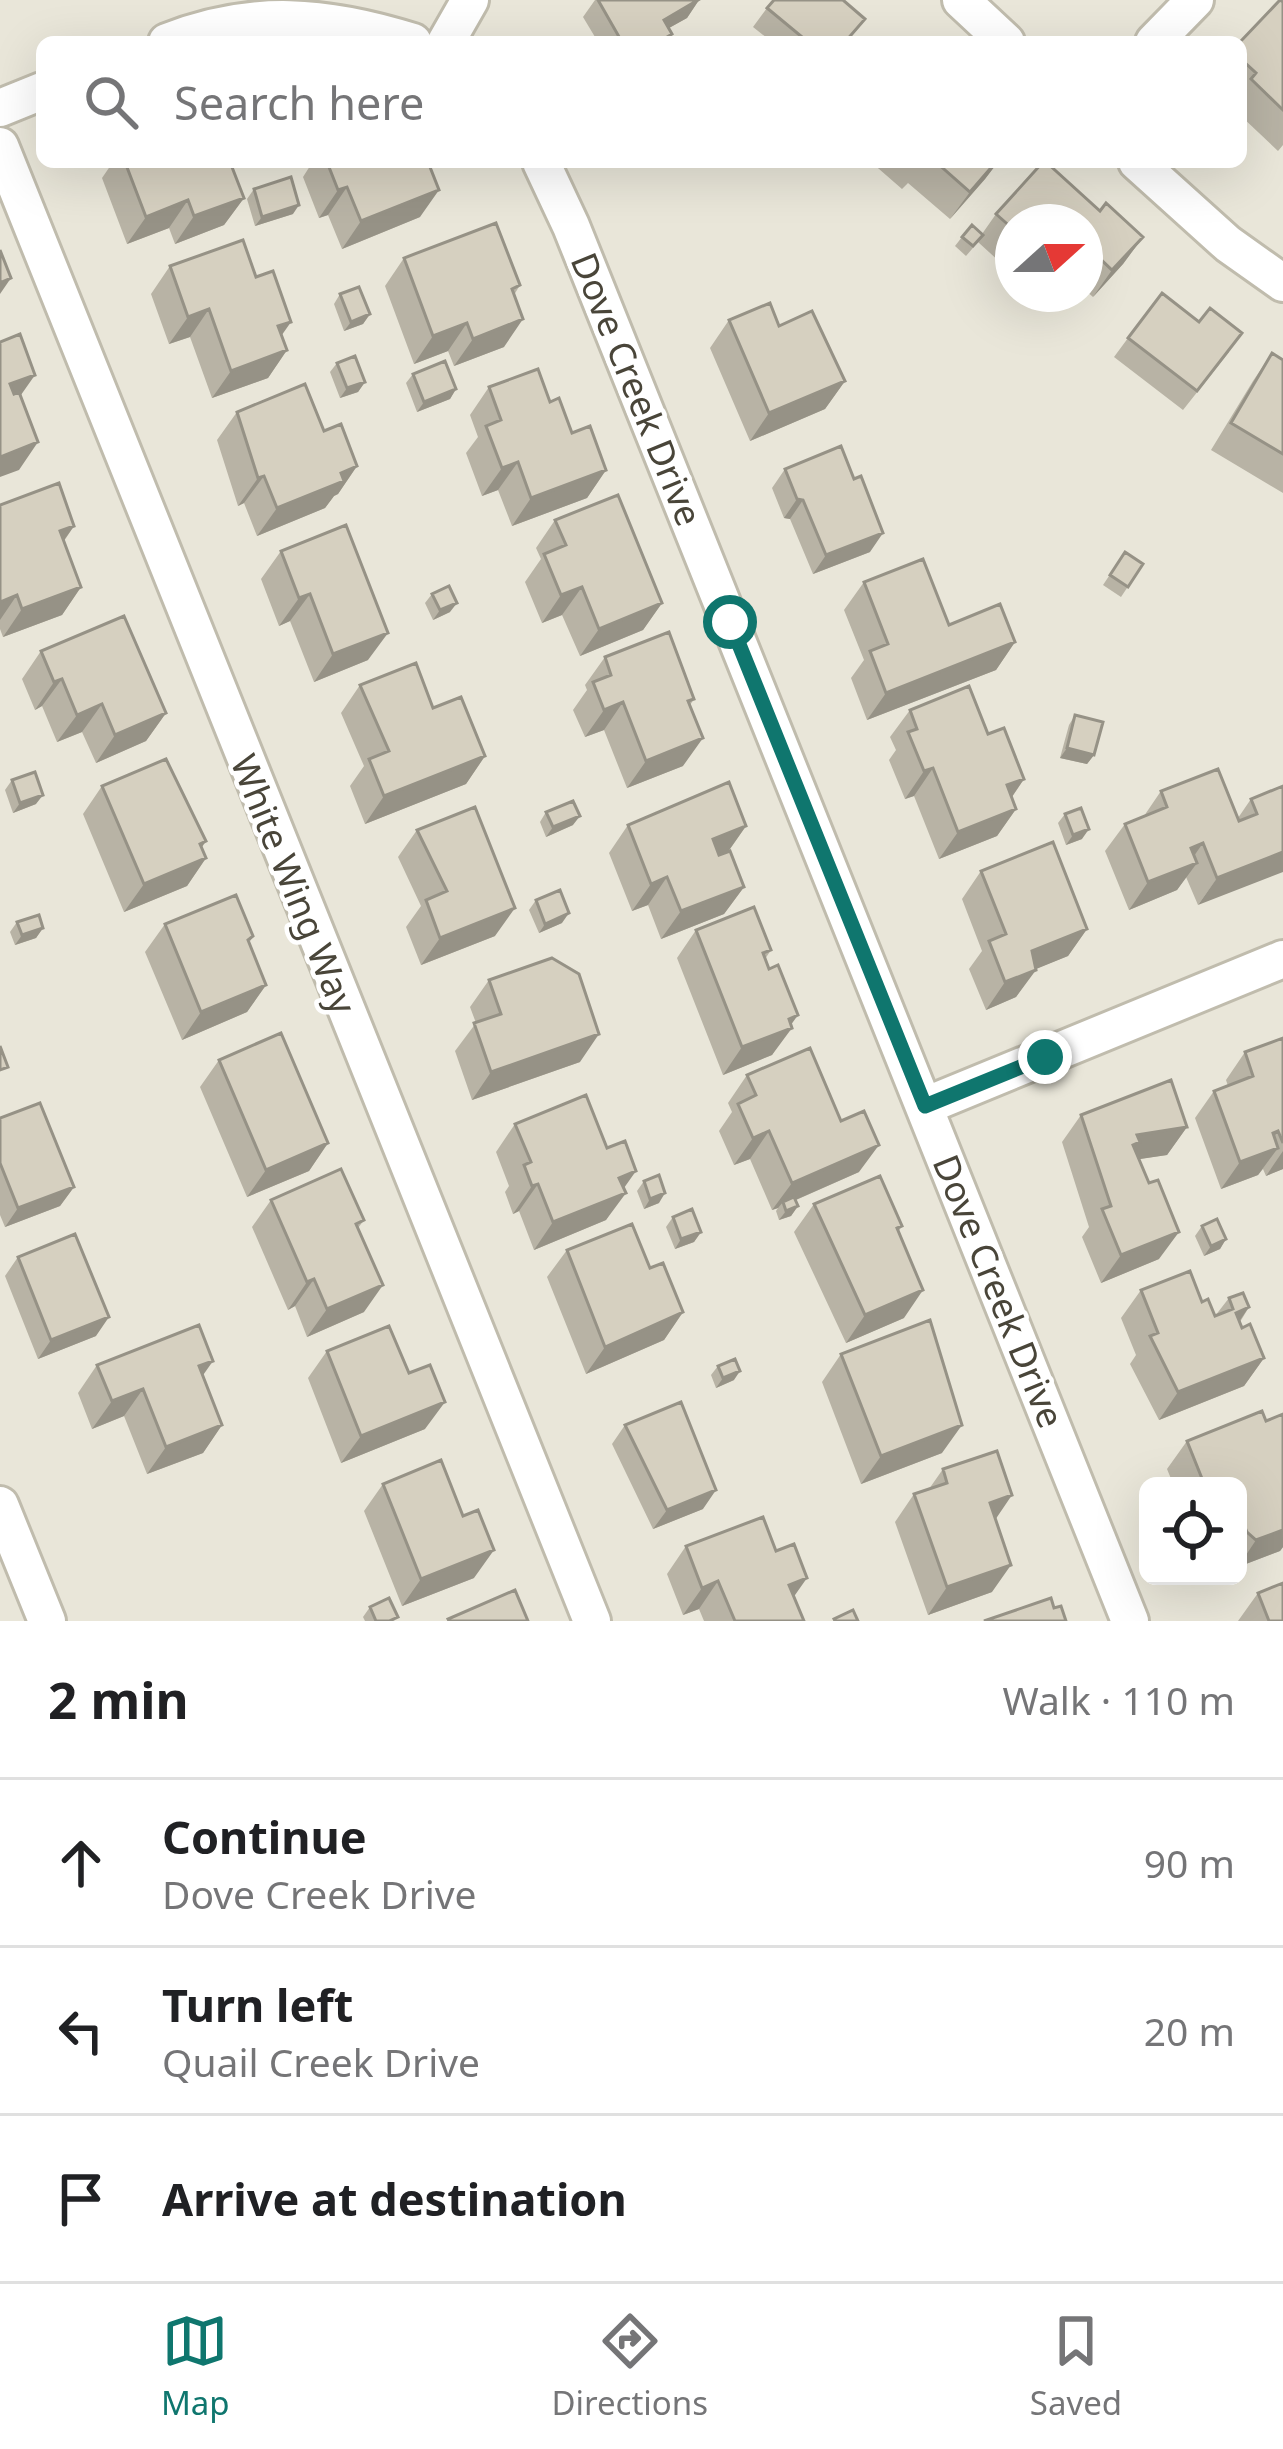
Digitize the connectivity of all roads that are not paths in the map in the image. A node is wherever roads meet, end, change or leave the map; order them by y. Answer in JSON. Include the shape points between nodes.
{"nodes":[{"id":1,"x":470,"y":0,"type":"edge"},
{"id":2,"x":961,"y":0,"type":"edge"},
{"id":3,"x":1195,"y":0,"type":"edge"},
{"id":4,"x":184,"y":36,"type":"edge"},
{"id":5,"x":394,"y":36,"type":"edge"},
{"id":6,"x":449,"y":36,"type":"edge"},
{"id":7,"x":1000,"y":36,"type":"edge"},
{"id":8,"x":1160,"y":36,"type":"edge"},
{"id":9,"x":36,"y":93,"type":"edge"},
{"id":10,"x":0,"y":108,"type":"edge"},
{"id":11,"x":0,"y":146,"type":"edge"},
{"id":12,"x":543,"y":168,"type":"edge"},
{"id":13,"x":1144,"y":168,"type":"edge"},
{"id":14,"x":1283,"y":283,"type":"edge"},
{"id":15,"x":1283,"y":959,"type":"edge"},
{"id":16,"x":925,"y":1106,"type":"junction"},
{"id":17,"x":0,"y":1505,"type":"edge"},
{"id":18,"x":47,"y":1621,"type":"edge"},
{"id":19,"x":592,"y":1621,"type":"edge"},
{"id":20,"x":1130,"y":1621,"type":"edge"}],
"edges":[{"from":1,"to":6,"type":"street"},
{"from":2,"to":7,"type":"street"},
{"from":3,"to":8,"type":"street"},
{"from":4,"to":5,"type":"street","via":[[272,15]]},
{"from":9,"to":10,"type":"street"},
{"from":11,"to":19,"type":"street","name":"White Wing Way"},
{"from":12,"to":16,"type":"street","name":"Dove Creek Drive"},
{"from":13,"to":14,"type":"street"},
{"from":15,"to":16,"type":"street"},
{"from":16,"to":20,"type":"street","name":"Dove Creek Drive"},
{"from":17,"to":18,"type":"street"}]}
